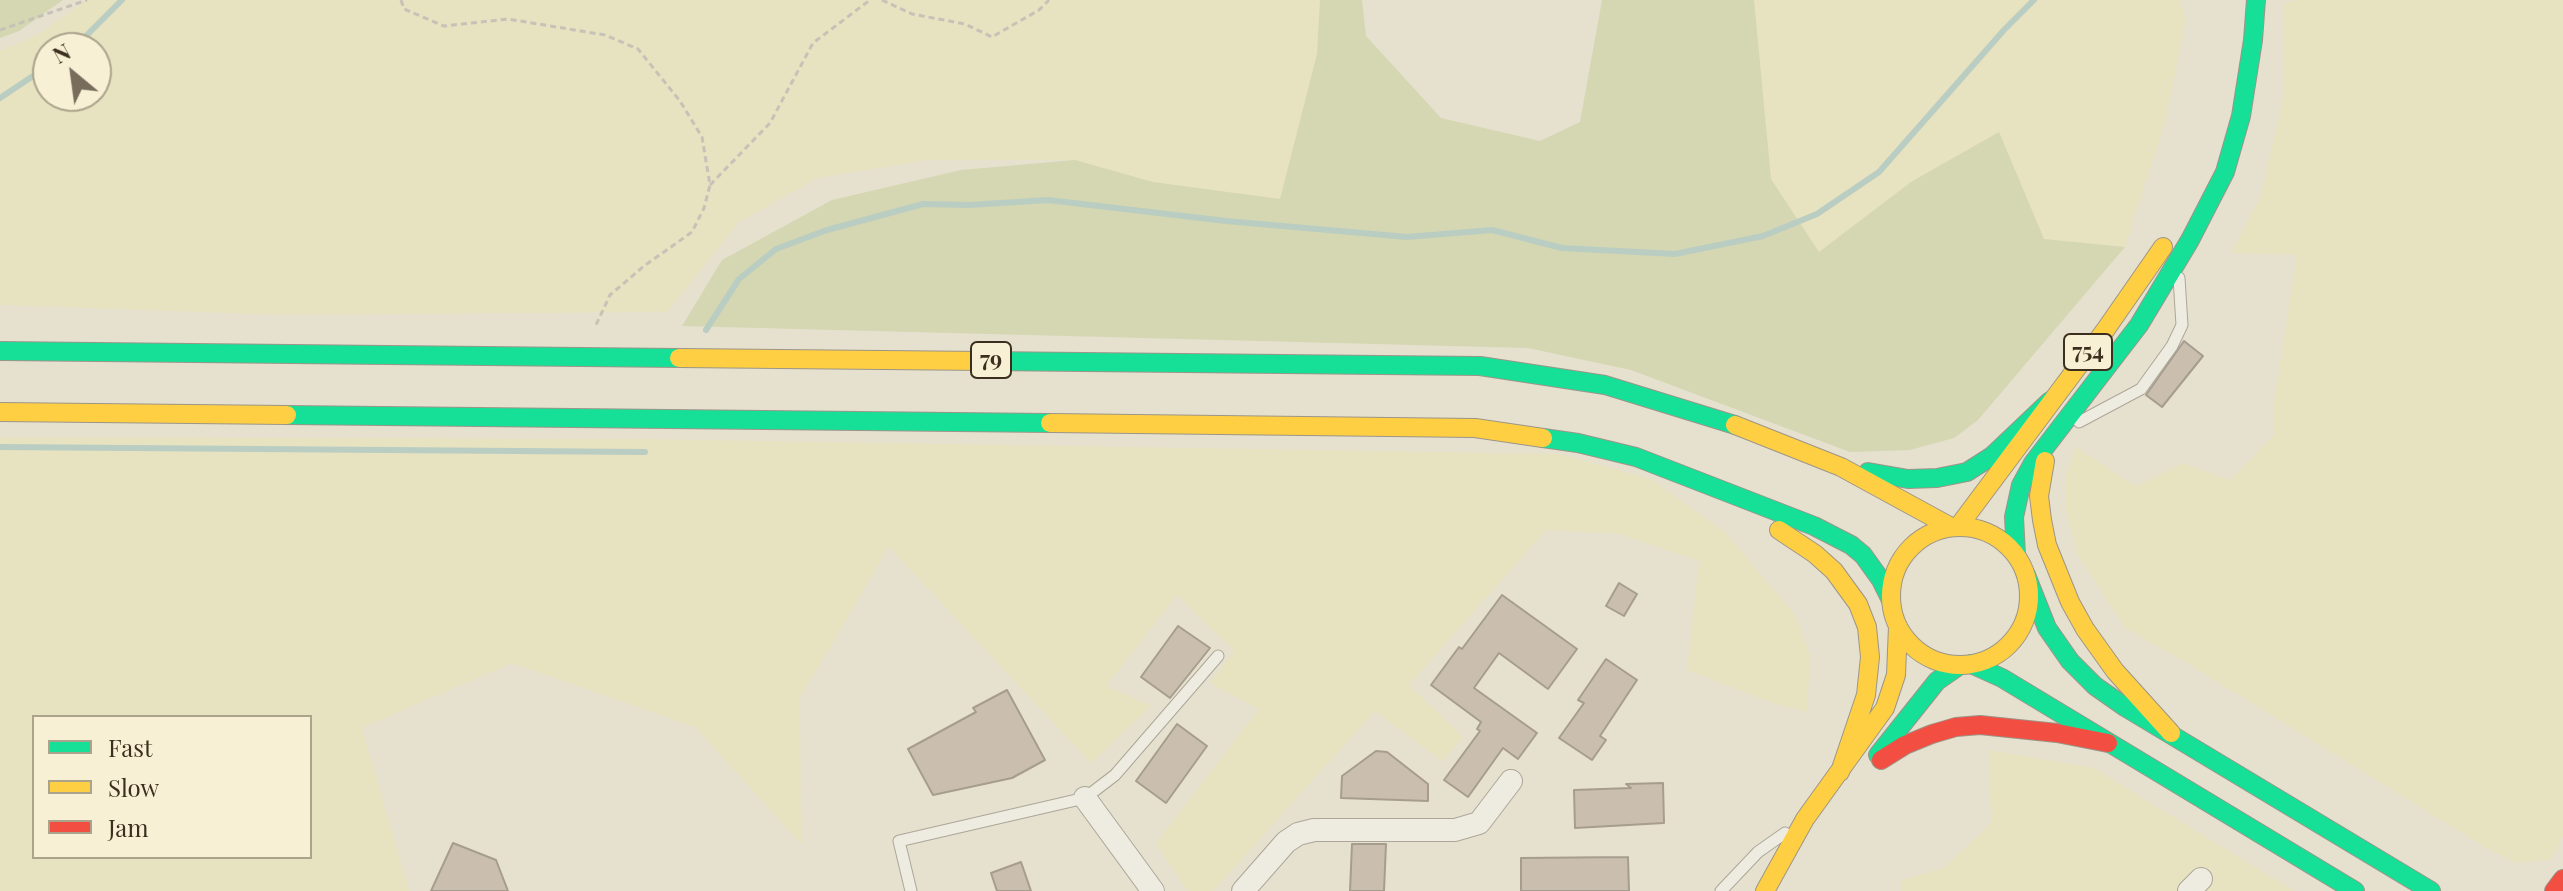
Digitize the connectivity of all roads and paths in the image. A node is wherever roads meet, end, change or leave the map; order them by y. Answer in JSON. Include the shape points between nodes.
{"nodes":[{"id":1,"x":87,"y":0,"type":"edge"},
{"id":2,"x":401,"y":0,"type":"edge"},
{"id":3,"x":870,"y":0,"type":"edge"},
{"id":4,"x":882,"y":0,"type":"edge"},
{"id":5,"x":1049,"y":0,"type":"edge"},
{"id":6,"x":2256,"y":0,"type":"edge"},
{"id":7,"x":0,"y":30,"type":"edge"},
{"id":8,"x":2216,"y":133,"type":"dead end"},
{"id":9,"x":710,"y":185,"type":"junction"},
{"id":10,"x":2176,"y":265,"type":"junction"},
{"id":11,"x":0,"y":351,"type":"edge"},
{"id":12,"x":582,"y":356,"type":"junction"},
{"id":13,"x":2050,"y":401,"type":"junction"},
{"id":14,"x":0,"y":412,"type":"edge"},
{"id":15,"x":2052,"y":439,"type":"junction"},
{"id":16,"x":1841,"y":467,"type":"junction"},
{"id":17,"x":1716,"y":488,"type":"junction"},
{"id":18,"x":1954,"y":527,"type":"junction"},
{"id":19,"x":2016,"y":555,"type":"junction"},
{"id":20,"x":2026,"y":575,"type":"junction"},
{"id":21,"x":1891,"y":600,"type":"junction"},
{"id":22,"x":1898,"y":626,"type":"junction"},
{"id":23,"x":1218,"y":656,"type":"dead end"},
{"id":24,"x":1966,"y":664,"type":"junction"},
{"id":25,"x":2171,"y":733,"type":"junction"},
{"id":26,"x":2108,"y":743,"type":"junction"},
{"id":27,"x":1840,"y":772,"type":"junction"},
{"id":28,"x":1511,"y":781,"type":"dead end"},
{"id":29,"x":1085,"y":798,"type":"junction"},
{"id":30,"x":1805,"y":819,"type":"junction"},
{"id":31,"x":1828,"y":820,"type":"dead end"},
{"id":32,"x":2563,"y":880,"type":"edge"},
{"id":33,"x":911,"y":891,"type":"edge"},
{"id":34,"x":1153,"y":891,"type":"edge"},
{"id":35,"x":1243,"y":891,"type":"edge"},
{"id":36,"x":1721,"y":891,"type":"edge"},
{"id":37,"x":1765,"y":891,"type":"edge"},
{"id":38,"x":2355,"y":891,"type":"edge"},
{"id":39,"x":2431,"y":891,"type":"edge"},
{"id":40,"x":2556,"y":891,"type":"edge"}],
"edges":[{"from":1,"to":7,"type":"path"},
{"from":2,"to":9,"type":"path","via":[[404,9],[444,26],[508,19],[605,35],[638,49],[702,137]]},
{"from":3,"to":9,"type":"path","via":[[813,43],[770,123]]},
{"from":4,"to":5,"type":"path","via":[[992,37]]},
{"from":6,"to":10,"type":"main road","number":"754","via":[[2241,116],[2225,172]]},
{"from":8,"to":13,"type":"main road","number":"754","via":[[2206,170],[2169,239]]},
{"from":9,"to":12,"type":"path","via":[[692,232],[610,295]]},
{"from":10,"to":15,"type":"main road","number":"754","via":[[2139,325]]},
{"from":10,"to":15,"type":"lane","via":[[2182,325],[2172,346],[2141,389]]},
{"from":11,"to":12,"type":"main road","number":"79"},
{"from":12,"to":16,"type":"main road","number":"79","via":[[1480,366],[1605,385],[1721,419]]},
{"from":13,"to":16,"type":"main road","via":[[1992,456],[1967,472],[1908,479]]},
{"from":13,"to":18,"type":"main road","number":"754"},
{"from":14,"to":17,"type":"main road","via":[[1475,428],[1636,457]]},
{"from":15,"to":19,"type":"main road","number":"754","via":[[2033,463],[2016,500]]},
{"from":15,"to":25,"type":"main road","via":[[2039,496],[2056,573],[2097,648]]},
{"from":16,"to":18,"type":"main road","number":"79"},
{"from":17,"to":21,"type":"main road","via":[[1851,545],[1873,567]]},
{"from":17,"to":27,"type":"main road","via":[[1815,554],[1858,604],[1867,627],[1869,675]]},
{"from":18,"to":19,"type":"main road","number":"754","via":[[1987,532]]},
{"from":18,"to":21,"type":"main road","number":"754","via":[[1927,535],[1907,551],[1894,574]]},
{"from":19,"to":20,"type":"main road","number":"754"},
{"from":20,"to":24,"type":"main road","number":"754","via":[[2029,598],[2020,630],[2000,652]]},
{"from":20,"to":25,"type":"main road","via":[[2047,628],[2070,661],[2111,698]]},
{"from":21,"to":22,"type":"main road","number":"754"},
{"from":22,"to":24,"type":"main road","number":"754","via":[[1919,652],[1937,661]]},
{"from":22,"to":27,"type":"main road","number":"754","via":[[1893,690]]},
{"from":23,"to":29,"type":"lane","via":[[1115,775]]},
{"from":24,"to":26,"type":"main road","via":[[2002,678]]},
{"from":24,"to":26,"type":"main road","number":"754","via":[[1937,681],[1865,773],[1905,745],[1956,727],[2014,728]]},
{"from":25,"to":39,"type":"main road"},
{"from":26,"to":38,"type":"main road"},
{"from":27,"to":30,"type":"main road","number":"754"},
{"from":28,"to":35,"type":"street","via":[[1479,823],[1455,830],[1298,834]]},
{"from":29,"to":33,"type":"lane","via":[[899,841]]},
{"from":29,"to":34,"type":"street"},
{"from":30,"to":36,"type":"lane","via":[[1758,852]]},
{"from":30,"to":37,"type":"main road","number":"754"},
{"from":31,"to":37,"type":"main road","number":"754"},
{"from":32,"to":40,"type":"main road"}]}
